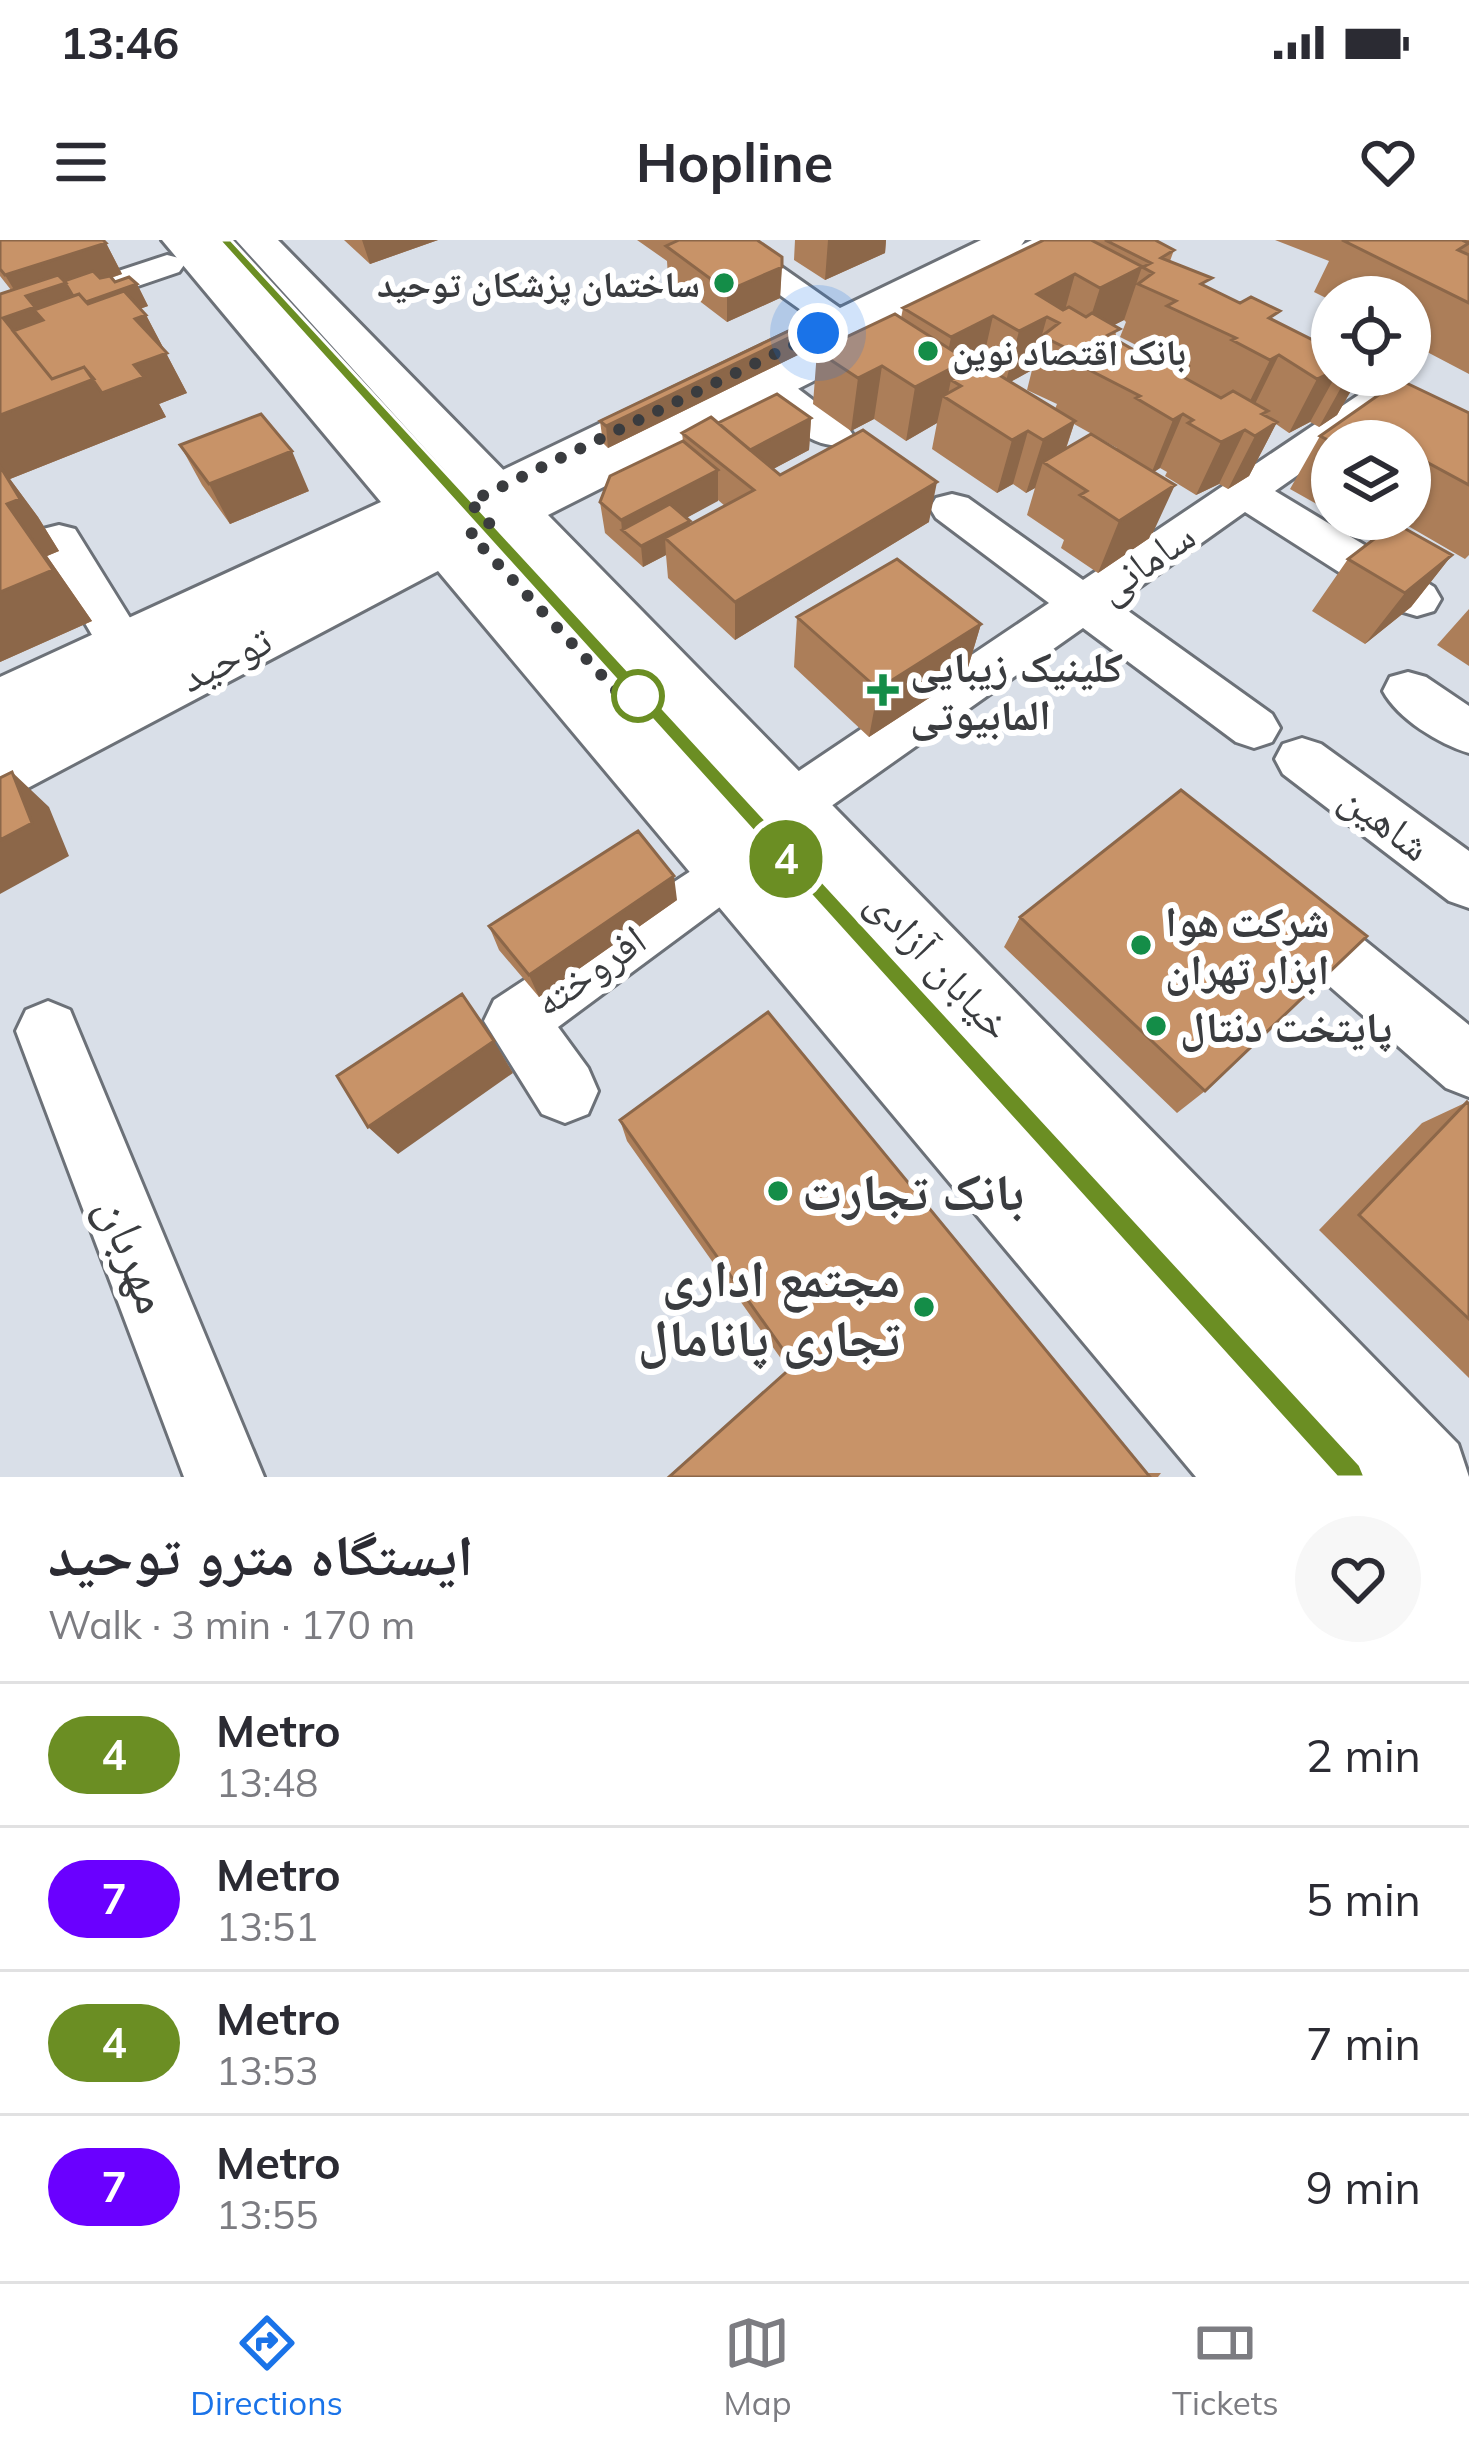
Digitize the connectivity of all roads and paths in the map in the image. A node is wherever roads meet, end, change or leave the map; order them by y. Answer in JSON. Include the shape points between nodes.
{"nodes":[{"id":1,"x":206,"y":240,"type":"edge"},
{"id":2,"x":227,"y":240,"type":"edge"},
{"id":3,"x":256,"y":240,"type":"edge"},
{"id":4,"x":305,"y":240,"type":"edge"},
{"id":5,"x":720,"y":240,"type":"edge"},
{"id":6,"x":993,"y":244,"type":"edge"},
{"id":7,"x":165,"y":248,"type":"edge"},
{"id":8,"x":1076,"y":254,"type":"edge"},
{"id":9,"x":0,"y":322,"type":"edge"},
{"id":10,"x":856,"y":338,"type":"junction"},
{"id":11,"x":770,"y":386,"type":"junction"},
{"id":12,"x":1375,"y":396,"type":"edge"},
{"id":13,"x":832,"y":435,"type":"dead end"},
{"id":14,"x":312,"y":437,"type":"junction"},
{"id":15,"x":1244,"y":492,"type":"junction"},
{"id":16,"x":952,"y":508,"type":"dead end"},
{"id":17,"x":332,"y":511,"type":"junction"},
{"id":18,"x":464,"y":511,"type":"junction"},
{"id":19,"x":59,"y":540,"type":"dead end"},
{"id":20,"x":1417,"y":599,"type":"edge"},
{"id":21,"x":1084,"y":603,"type":"junction"},
{"id":22,"x":122,"y":644,"type":"junction"},
{"id":23,"x":1408,"y":692,"type":"dead end"},
{"id":24,"x":0,"y":703,"type":"edge"},
{"id":25,"x":1254,"y":728,"type":"dead end"},
{"id":26,"x":1469,"y":733,"type":"edge"},
{"id":27,"x":0,"y":735,"type":"edge"},
{"id":28,"x":0,"y":745,"type":"edge"},
{"id":29,"x":1302,"y":759,"type":"dead end"},
{"id":30,"x":0,"y":773,"type":"edge"},
{"id":31,"x":791,"y":805,"type":"junction"},
{"id":32,"x":732,"y":870,"type":"junction"},
{"id":33,"x":1244,"y":876,"type":"edge"},
{"id":34,"x":1469,"y":883,"type":"edge"},
{"id":35,"x":48,"y":1030,"type":"dead end"},
{"id":36,"x":1469,"y":1066,"type":"edge"},
{"id":37,"x":565,"y":1091,"type":"dead end"},
{"id":38,"x":224,"y":1477,"type":"edge"},
{"id":39,"x":1256,"y":1477,"type":"edge"},
{"id":40,"x":1336,"y":1477,"type":"edge"},
{"id":41,"x":1356,"y":1477,"type":"edge"},
{"id":42,"x":1425,"y":1477,"type":"edge"}],
"edges":[{"from":1,"to":18,"type":"street"},
{"from":2,"to":18,"type":"street"},
{"from":3,"to":18,"type":"main road","name":"خیابان آزادی"},
{"from":4,"to":18,"type":"main road","via":[[447,381],[472,427]]},
{"from":5,"to":10,"type":"street"},
{"from":6,"to":8,"type":"main road","name":"توحید"},
{"from":6,"to":10,"type":"main road","name":"توحید"},
{"from":6,"to":18,"type":"street"},
{"from":7,"to":9,"type":"street"},
{"from":7,"to":14,"type":"main road"},
{"from":7,"to":18,"type":"main road","name":"خیابان آزادی"},
{"from":10,"to":11,"type":"main road","name":"توحید"},
{"from":10,"to":18,"type":"main road","name":"توحید"},
{"from":11,"to":13,"type":"street"},
{"from":11,"to":18,"type":"main road","name":"توحید"},
{"from":12,"to":15,"type":"street","name":"سامانی","via":[[1398,408]]},
{"from":14,"to":17,"type":"main road"},
{"from":14,"to":18,"type":"main road"},
{"from":15,"to":20,"type":"street"},
{"from":15,"to":21,"type":"street","name":"سامانی"},
{"from":16,"to":21,"type":"street"},
{"from":17,"to":18,"type":"main road","name":"توحید"},
{"from":17,"to":22,"type":"main road","name":"توحید"},
{"from":18,"to":27,"type":"street"},
{"from":18,"to":28,"type":"street"},
{"from":18,"to":30,"type":"main road","name":"توحید"},
{"from":18,"to":31,"type":"main road","name":"خیابان آزادی"},
{"from":18,"to":32,"type":"main road","name":"خیابان آزادی"},
{"from":18,"to":40,"type":"street"},
{"from":18,"to":41,"type":"street"},
{"from":19,"to":22,"type":"street"},
{"from":21,"to":25,"type":"street"},
{"from":21,"to":31,"type":"street","name":"سامانی"},
{"from":22,"to":24,"type":"main road","name":"توحید"},
{"from":23,"to":26,"type":"street"},
{"from":29,"to":34,"type":"street","name":"شاهین"},
{"from":31,"to":42,"type":"main road","name":"خیابان آزادی"},
{"from":32,"to":37,"type":"street","name":"افروخته","via":[[516,1021]]},
{"from":32,"to":39,"type":"main road","name":"خیابان آزادی"},
{"from":33,"to":36,"type":"street"},
{"from":35,"to":38,"type":"street","name":"مهربان"}]}
